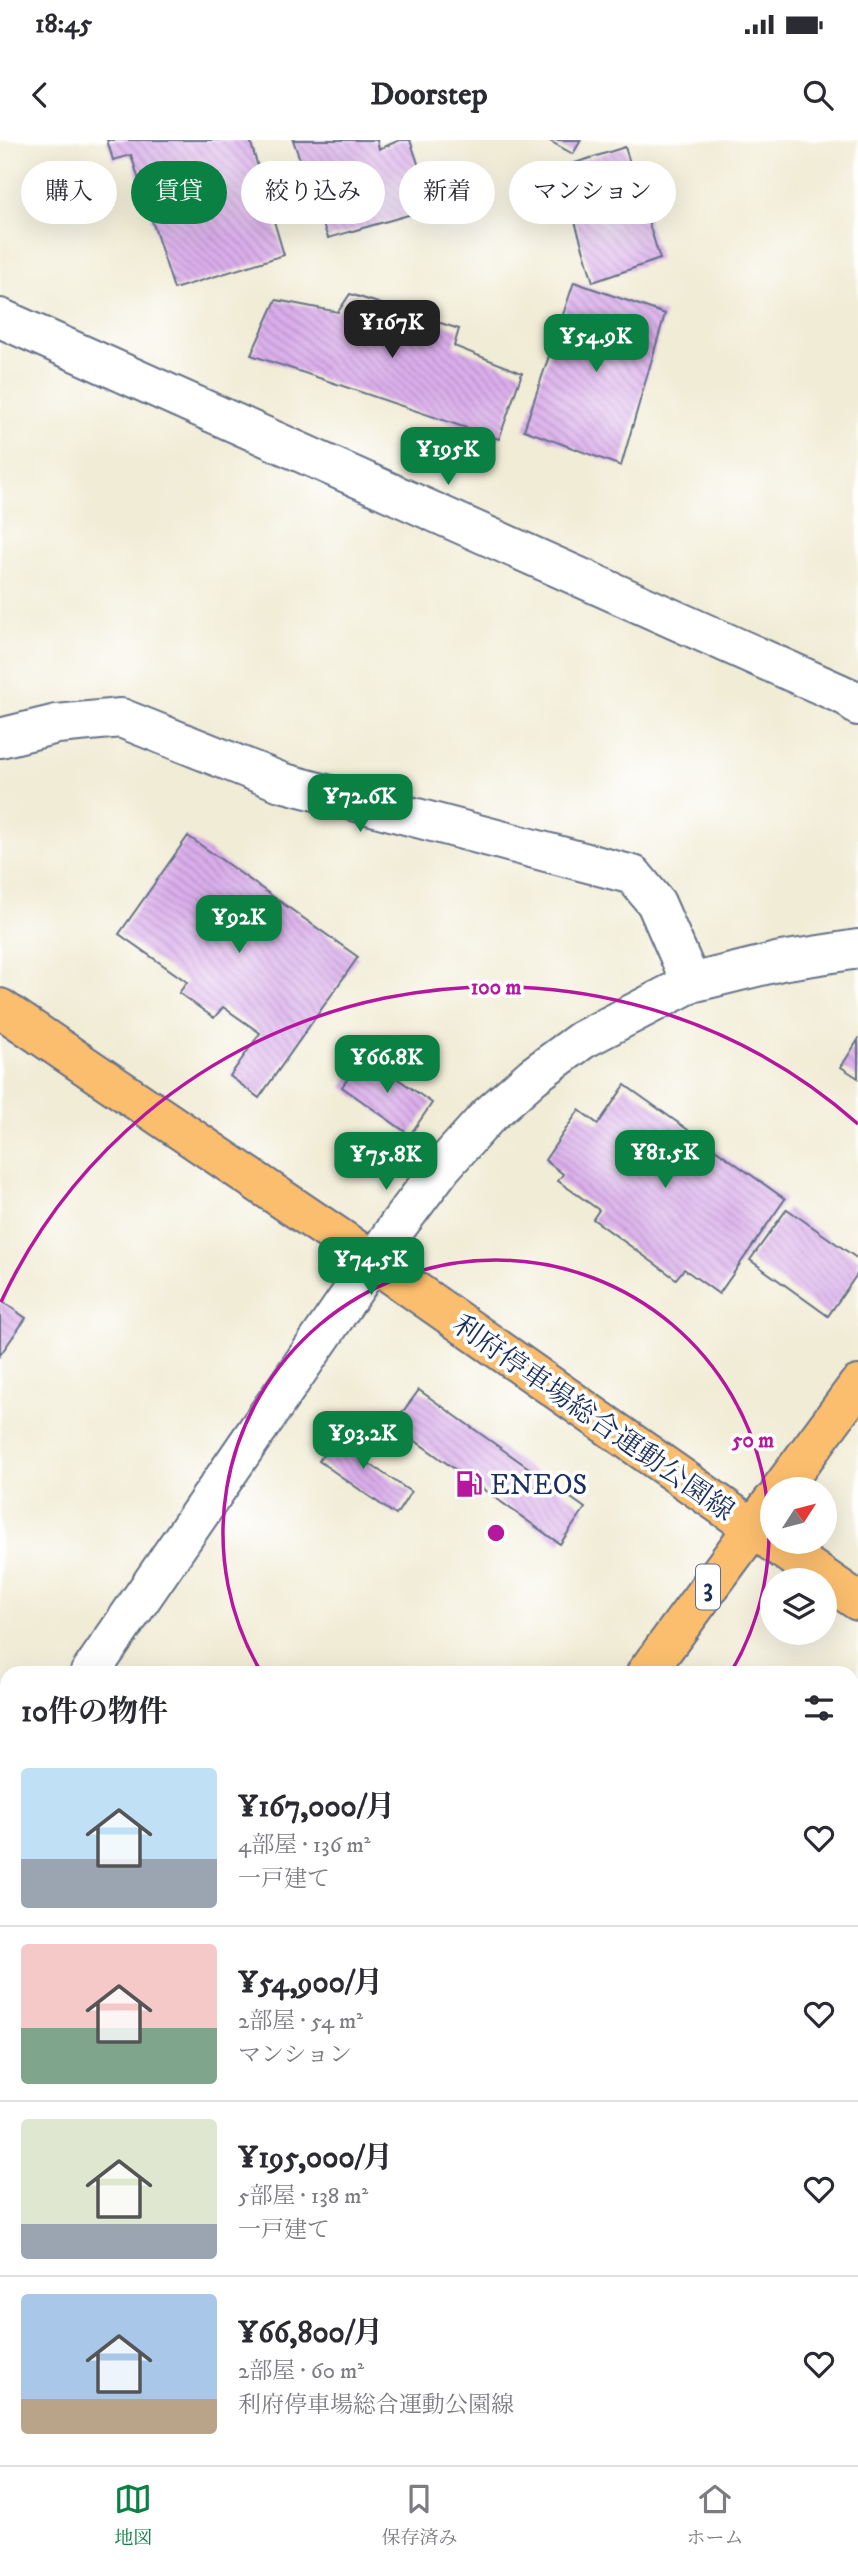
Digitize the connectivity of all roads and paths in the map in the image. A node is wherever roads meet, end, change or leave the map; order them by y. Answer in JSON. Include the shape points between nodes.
{"nodes":[{"id":1,"x":0,"y":318,"type":"edge"},
{"id":2,"x":858,"y":706,"type":"edge"},
{"id":3,"x":0,"y":738,"type":"edge"},
{"id":4,"x":858,"y":949,"type":"edge"},
{"id":5,"x":691,"y":983,"type":"junction"},
{"id":6,"x":0,"y":1008,"type":"edge"},
{"id":7,"x":373,"y":1262,"type":"junction"},
{"id":8,"x":858,"y":1385,"type":"edge"},
{"id":9,"x":790,"y":1477,"type":"edge"},
{"id":10,"x":760,"y":1523,"type":"edge"},
{"id":11,"x":760,"y":1536,"type":"edge"},
{"id":12,"x":799,"y":1554,"type":"edge"},
{"id":13,"x":858,"y":1601,"type":"edge"},
{"id":14,"x":95,"y":1666,"type":"edge"},
{"id":15,"x":652,"y":1666,"type":"edge"}],
"edges":[{"from":1,"to":2,"type":"street","via":[[850,698]]},
{"from":3,"to":5,"type":"street","via":[[57,724],[121,718],[281,782],[633,875],[656,903]]},
{"from":4,"to":5,"type":"street","via":[[781,961]]},
{"from":5,"to":7,"type":"street","via":[[582,1040],[488,1115],[442,1167]]},
{"from":6,"to":7,"type":"main road","name":"利府停車場総合運動公園線"},
{"from":7,"to":10,"type":"main road","name":"利府停車場総合運動公園線"},
{"from":7,"to":14,"type":"street"},
{"from":8,"to":9,"type":"main road"},
{"from":11,"to":15,"type":"main road","number":"3"},
{"from":12,"to":13,"type":"main road","name":"利府停車場総合運動公園線"}]}
